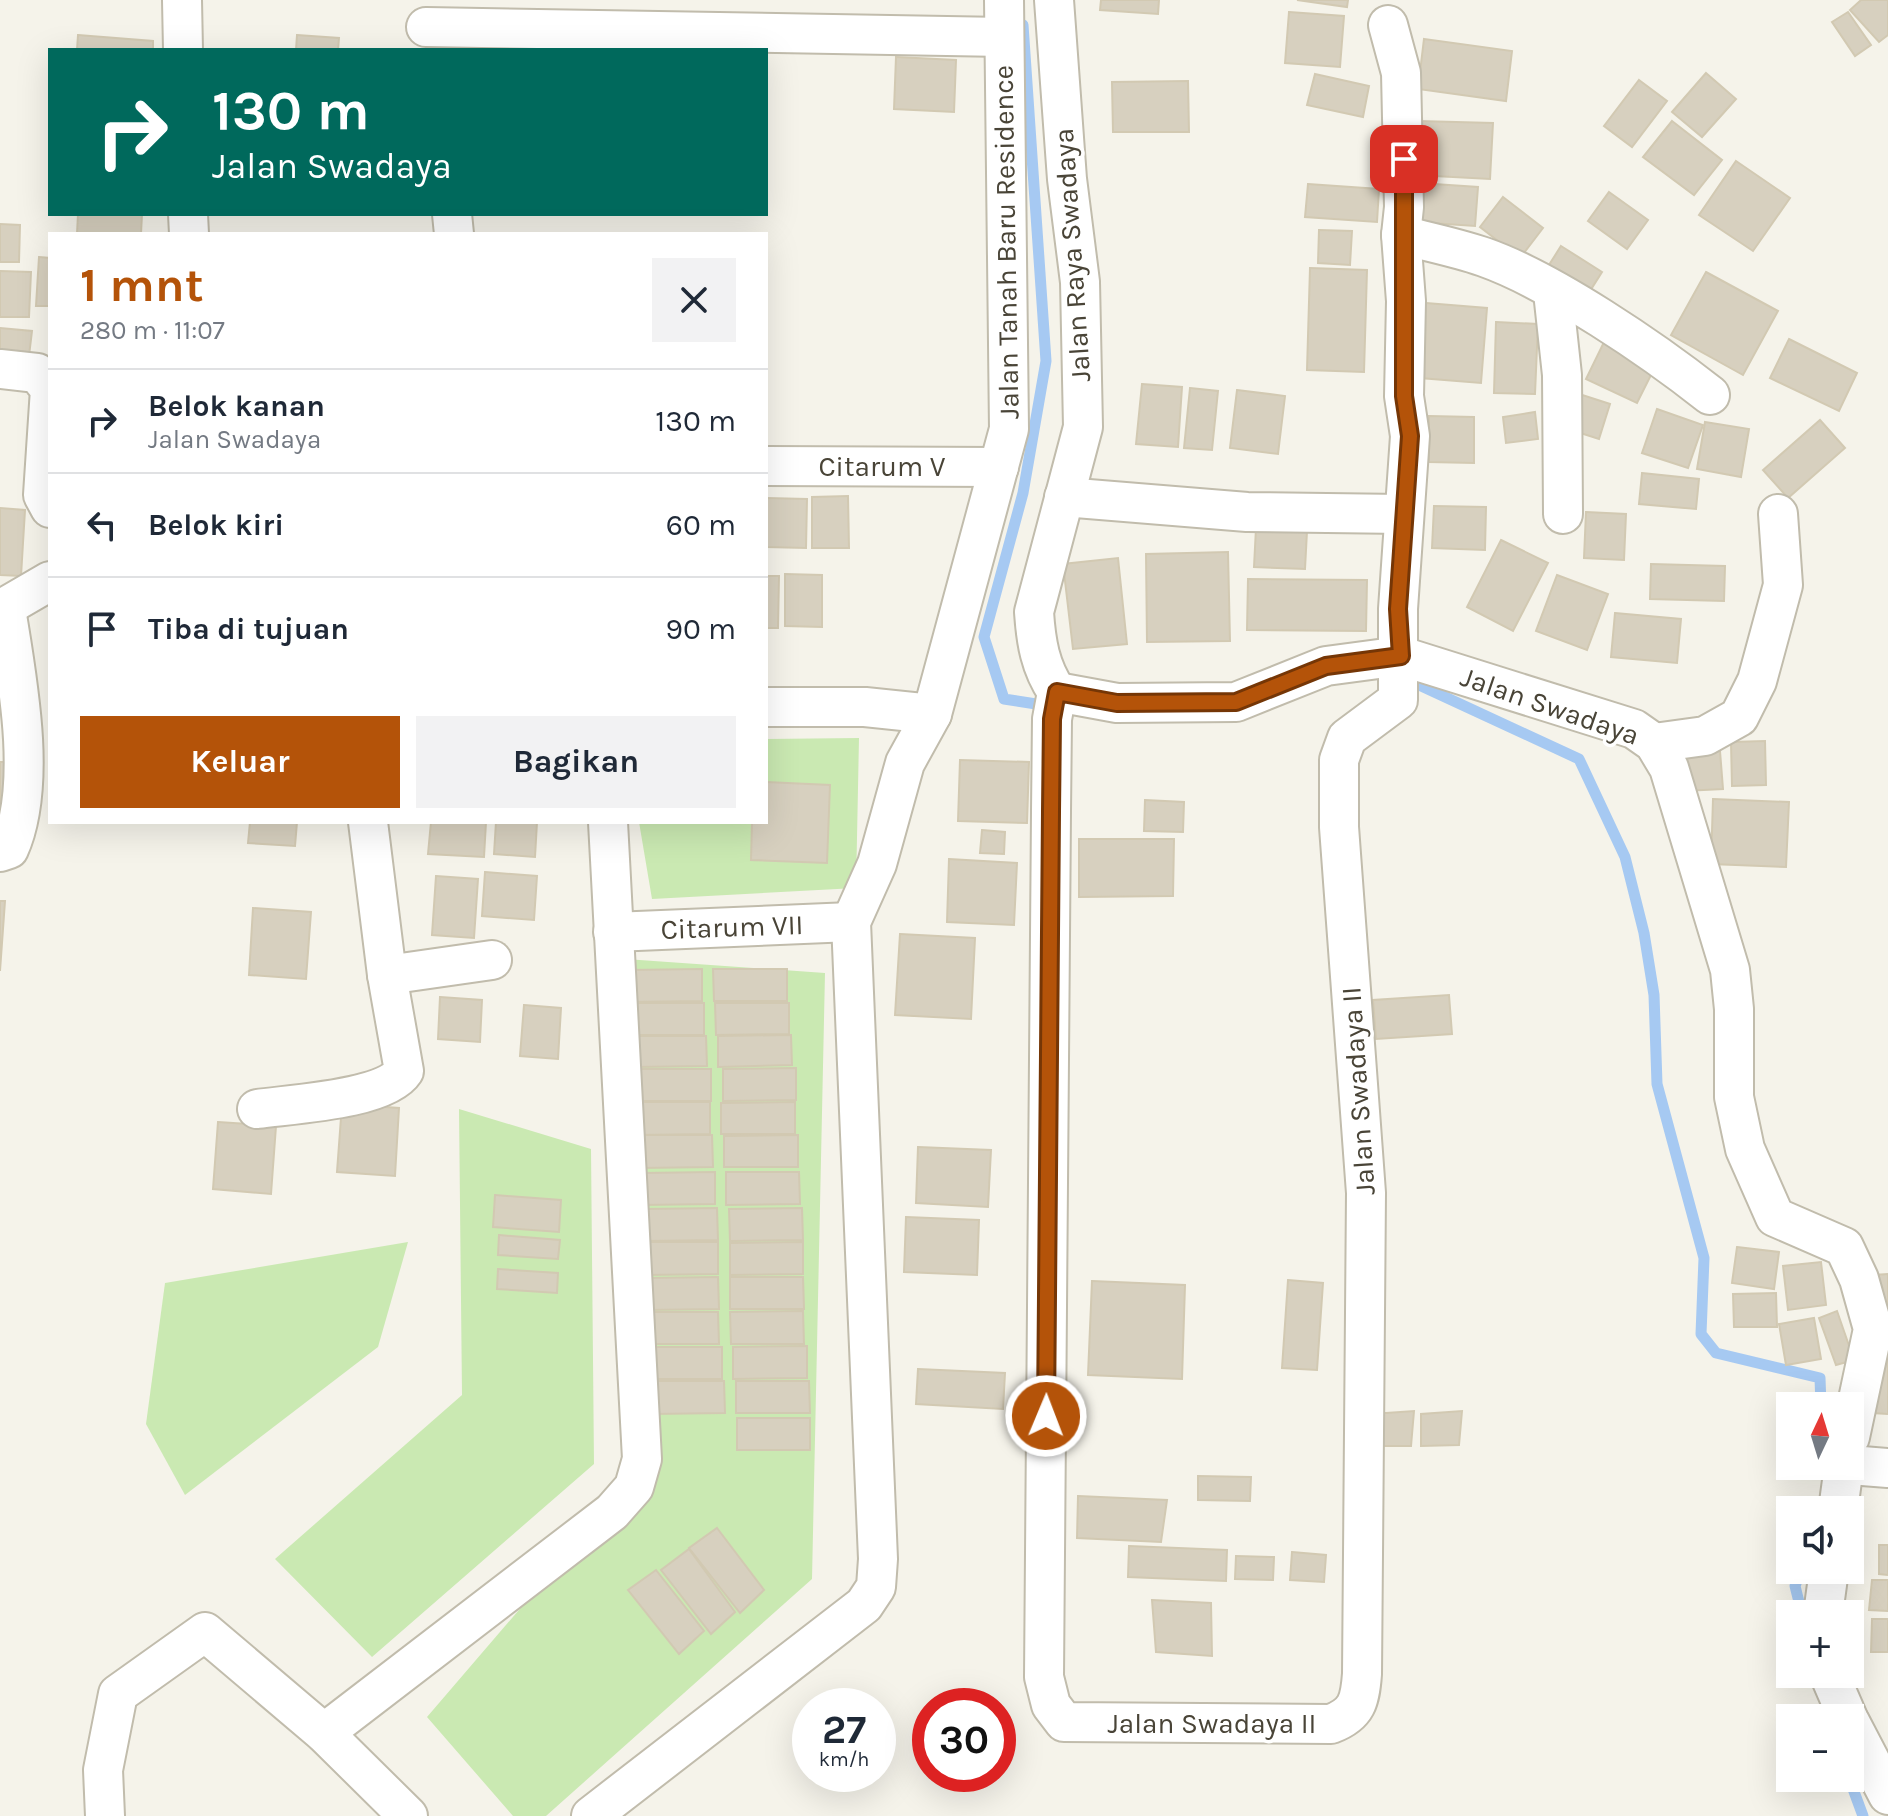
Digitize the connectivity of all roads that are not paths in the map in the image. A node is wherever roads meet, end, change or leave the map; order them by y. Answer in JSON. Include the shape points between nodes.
{"nodes":[{"id":1,"x":182,"y":0,"type":"edge"},
{"id":2,"x":1054,"y":0,"type":"edge"},
{"id":3,"x":1004,"y":18,"type":"edge"},
{"id":4,"x":1388,"y":25,"type":"dead end"},
{"id":5,"x":426,"y":26,"type":"edge"},
{"id":6,"x":183,"y":48,"type":"edge"},
{"id":7,"x":1401,"y":235,"type":"junction"},
{"id":8,"x":1553,"y":292,"type":"junction"},
{"id":9,"x":0,"y":369,"type":"edge"},
{"id":10,"x":48,"y":387,"type":"edge"},
{"id":11,"x":1710,"y":395,"type":"dead end"},
{"id":12,"x":48,"y":419,"type":"edge"},
{"id":13,"x":768,"y":466,"type":"edge"},
{"id":14,"x":999,"y":467,"type":"junction"},
{"id":15,"x":1064,"y":497,"type":"junction"},
{"id":16,"x":48,"y":504,"type":"edge"},
{"id":17,"x":1403,"y":514,"type":"junction"},
{"id":18,"x":1563,"y":514,"type":"dead end"},
{"id":19,"x":1778,"y":514,"type":"dead end"},
{"id":20,"x":48,"y":582,"type":"edge"},
{"id":21,"x":3,"y":610,"type":"edge"},
{"id":22,"x":1400,"y":676,"type":"junction"},
{"id":23,"x":1055,"y":703,"type":"junction"},
{"id":24,"x":768,"y":707,"type":"edge"},
{"id":25,"x":932,"y":714,"type":"junction"},
{"id":26,"x":1654,"y":743,"type":"junction"},
{"id":27,"x":368,"y":824,"type":"edge"},
{"id":28,"x":608,"y":824,"type":"edge"},
{"id":29,"x":0,"y":852,"type":"edge"},
{"id":30,"x":851,"y":922,"type":"junction"},
{"id":31,"x":613,"y":932,"type":"junction"},
{"id":32,"x":492,"y":960,"type":"dead end"},
{"id":33,"x":387,"y":975,"type":"junction"},
{"id":34,"x":257,"y":1109,"type":"dead end"},
{"id":35,"x":1860,"y":1392,"type":"edge"},
{"id":36,"x":1864,"y":1466,"type":"edge"},
{"id":37,"x":1888,"y":1468,"type":"edge"},
{"id":38,"x":324,"y":1733,"type":"junction"},
{"id":39,"x":1864,"y":1749,"type":"edge"},
{"id":40,"x":1888,"y":1795,"type":"edge"},
{"id":41,"x":105,"y":1816,"type":"edge"},
{"id":42,"x":408,"y":1816,"type":"edge"},
{"id":43,"x":591,"y":1816,"type":"edge"}],
"edges":[{"from":1,"to":6,"type":"street"},
{"from":2,"to":15,"type":"street","name":"Jalan Raya Swadaya","via":[[1082,359],[1083,427]]},
{"from":3,"to":5,"type":"street"},
{"from":3,"to":14,"type":"street","name":"Jalan Tanah Baru Residence","via":[[1009,429]]},
{"from":4,"to":7,"type":"street","via":[[1401,73]]},
{"from":7,"to":8,"type":"street","via":[[1484,257]]},
{"from":7,"to":17,"type":"street","via":[[1404,396],[1410,436]]},
{"from":8,"to":11,"type":"street"},
{"from":8,"to":18,"type":"street","via":[[1562,375]]},
{"from":9,"to":10,"type":"street","via":[[37,373]]},
{"from":12,"to":16,"type":"street","via":[[43,495]]},
{"from":13,"to":14,"type":"street","name":"Citarum V"},
{"from":14,"to":25,"type":"street","name":"Jalan Tanah Baru Residence"},
{"from":15,"to":17,"type":"street","via":[[1247,512]]},
{"from":15,"to":23,"type":"street","name":"Jalan Raya Swadaya","via":[[1034,612],[1036,643]]},
{"from":17,"to":22,"type":"street"},
{"from":19,"to":26,"type":"street","via":[[1783,585],[1757,681],[1739,717],[1705,736]]},
{"from":20,"to":21,"type":"street"},
{"from":21,"to":29,"type":"street","via":[[21,709],[22,780],[16,834],[9,849]]},
{"from":22,"to":23,"type":"street","name":"Jalan Swadaya","via":[[1326,666],[1236,702]]},
{"from":22,"to":23,"type":"street","name":"Jalan Swadaya II","via":[[1347,738],[1339,760],[1339,827],[1366,1193],[1362,1674],[1360,1702],[1348,1717],[1331,1724],[1064,1722],[1051,1705],[1044,1646]]},
{"from":22,"to":26,"type":"street","name":"Jalan Swadaya","via":[[1634,729]]},
{"from":24,"to":25,"type":"street","via":[[865,707]]},
{"from":25,"to":30,"type":"street","name":"Jalan Tanah Baru Residence","via":[[905,763],[877,864]]},
{"from":26,"to":35,"type":"street","name":"Jalan Swadaya","via":[[1669,768],[1730,970],[1734,1097],[1745,1149],[1775,1217],[1844,1247],[1873,1329]]},
{"from":27,"to":33,"type":"street"},
{"from":28,"to":31,"type":"street"},
{"from":30,"to":31,"type":"street","name":"Citarum VII"},
{"from":30,"to":43,"type":"street","via":[[876,1587],[864,1605]]},
{"from":31,"to":38,"type":"street","via":[[642,1459],[634,1487],[612,1512]]},
{"from":32,"to":33,"type":"street"},
{"from":33,"to":34,"type":"street","via":[[403,1052],[404,1071],[397,1083]]},
{"from":36,"to":37,"type":"street"},
{"from":38,"to":41,"type":"street","via":[[205,1632],[118,1694],[103,1770]]},
{"from":38,"to":42,"type":"street"},
{"from":39,"to":40,"type":"street"}]}
